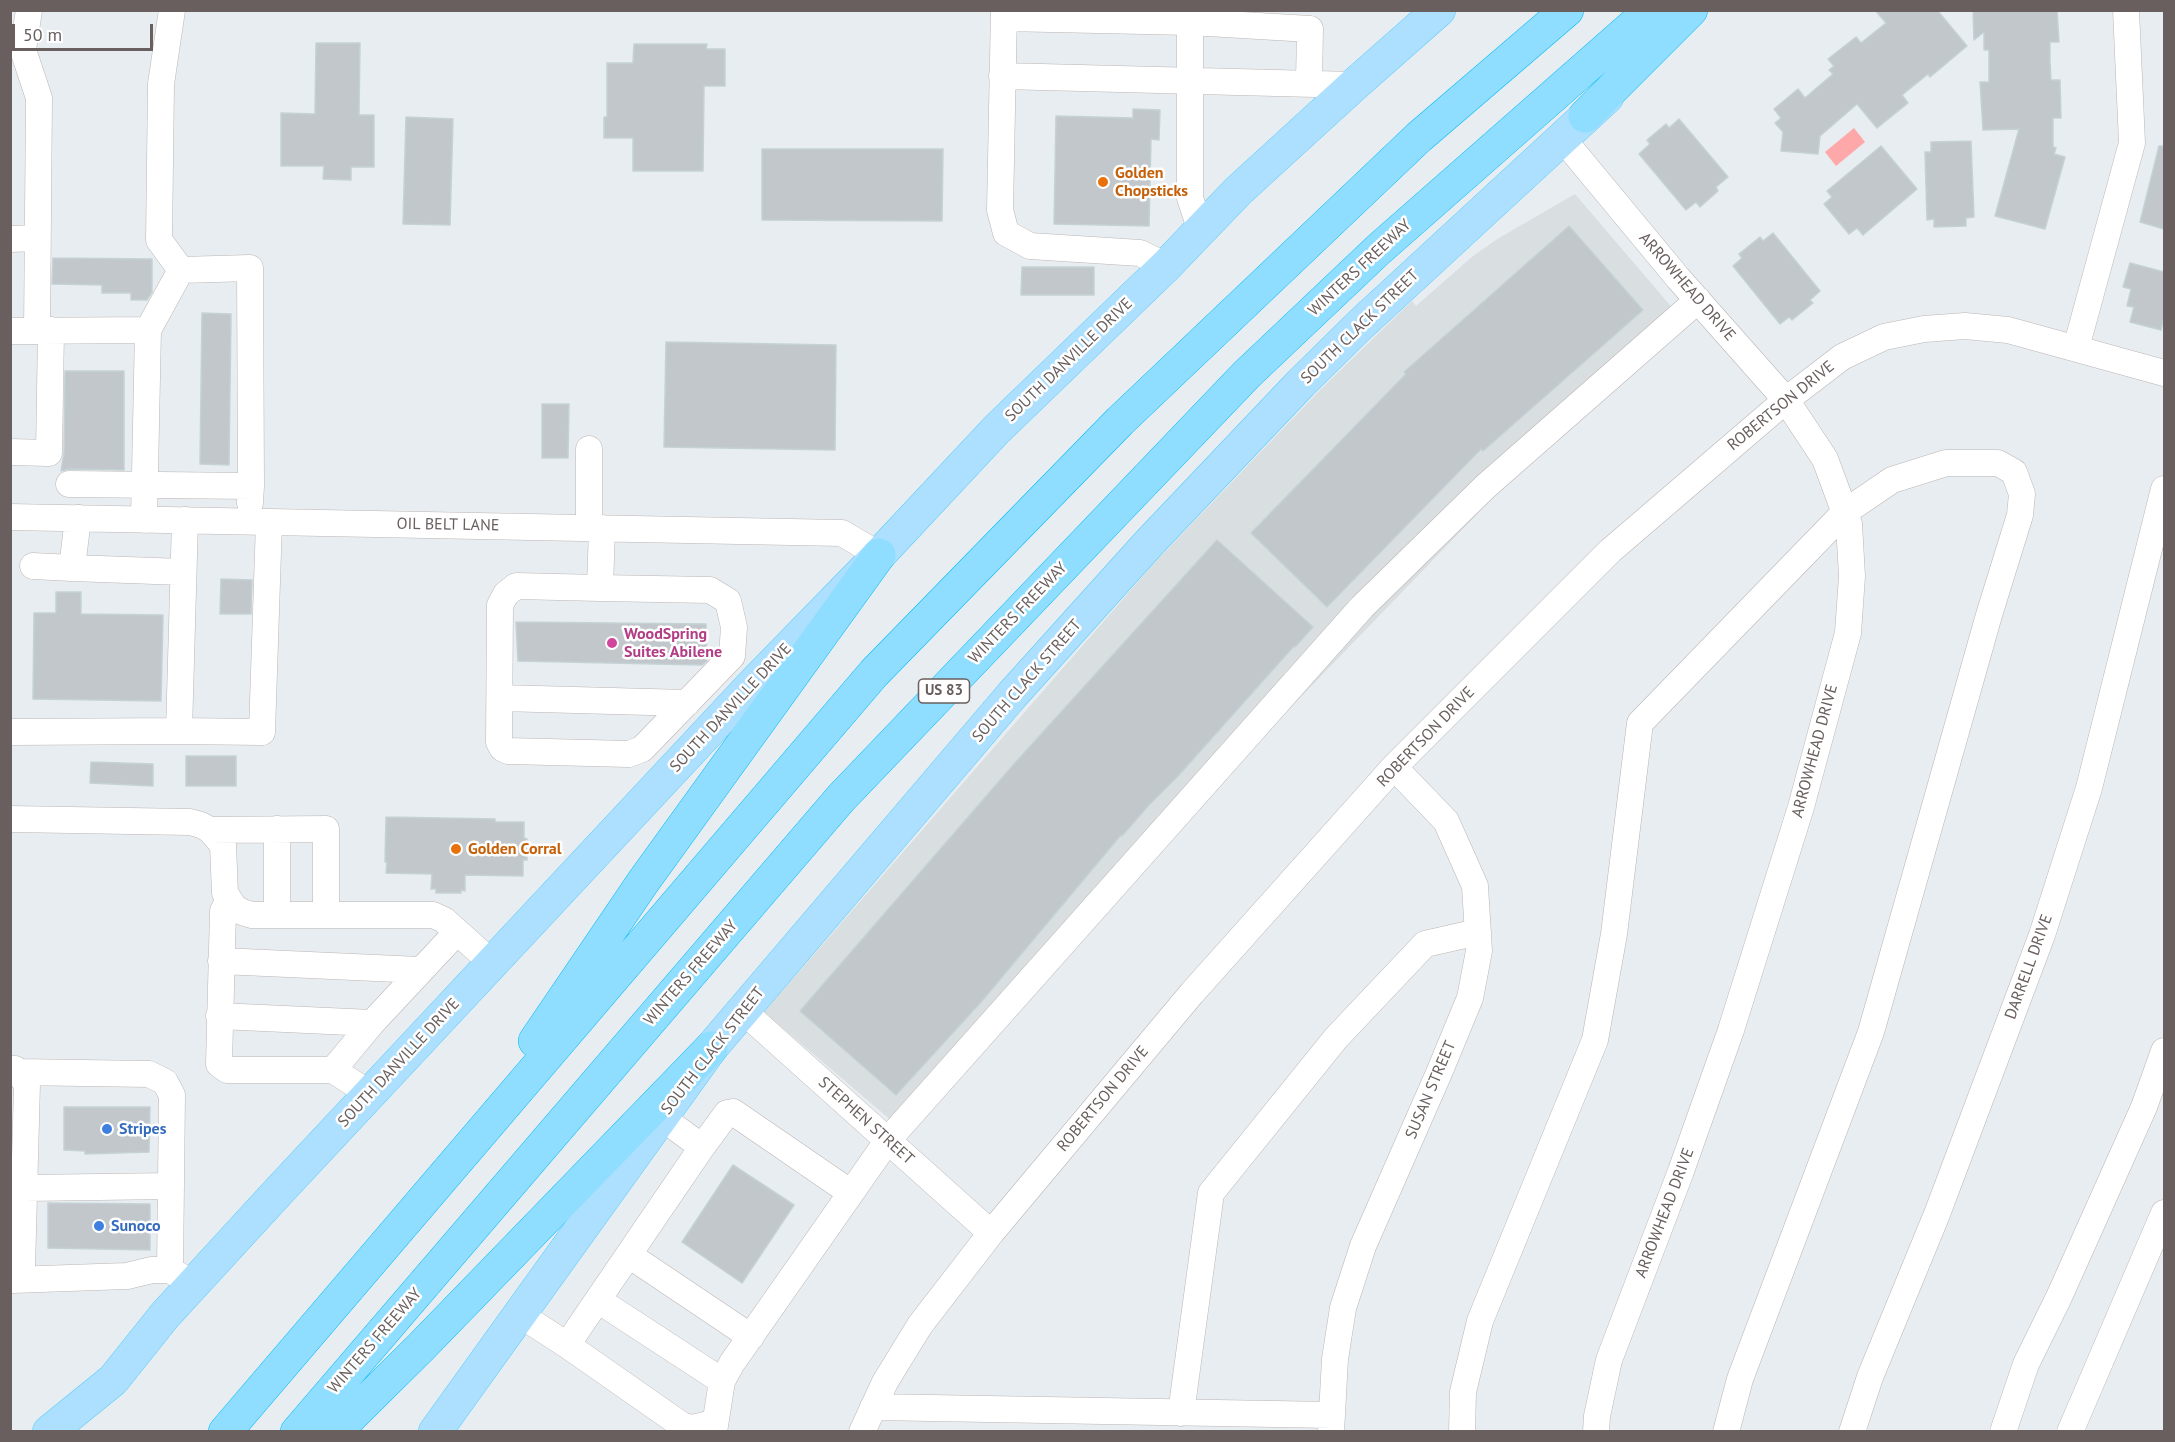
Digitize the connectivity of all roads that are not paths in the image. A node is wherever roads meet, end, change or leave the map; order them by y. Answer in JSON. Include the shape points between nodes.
{"nodes":[{"id":1,"x":29,"y":10,"type":"edge"},
{"id":2,"x":172,"y":10,"type":"edge"},
{"id":3,"x":1567,"y":10,"type":"edge"},
{"id":4,"x":1652,"y":10,"type":"edge"},
{"id":5,"x":1691,"y":10,"type":"edge"},
{"id":6,"x":1708,"y":10,"type":"edge"},
{"id":7,"x":2126,"y":10,"type":"edge"},
{"id":8,"x":1004,"y":14,"type":"edge"},
{"id":9,"x":1432,"y":14,"type":"edge"},
{"id":10,"x":1190,"y":16,"type":"edge"},
{"id":11,"x":17,"y":50,"type":"edge"},
{"id":12,"x":1002,"y":76,"type":"junction"},
{"id":13,"x":1189,"y":80,"type":"junction"},
{"id":14,"x":1309,"y":83,"type":"junction"},
{"id":15,"x":1354,"y":85,"type":"junction"},
{"id":16,"x":1573,"y":127,"type":"junction"},
{"id":17,"x":1201,"y":231,"type":"junction"},
{"id":18,"x":37,"y":238,"type":"junction"},
{"id":19,"x":10,"y":239,"type":"edge"},
{"id":20,"x":1166,"y":266,"type":"junction"},
{"id":21,"x":181,"y":270,"type":"junction"},
{"id":22,"x":1698,"y":300,"type":"junction"},
{"id":23,"x":44,"y":330,"type":"junction"},
{"id":24,"x":148,"y":330,"type":"junction"},
{"id":25,"x":10,"y":331,"type":"edge"},
{"id":26,"x":2076,"y":348,"type":"junction"},
{"id":27,"x":2164,"y":373,"type":"edge"},
{"id":28,"x":1786,"y":400,"type":"junction"},
{"id":29,"x":590,"y":449,"type":"dead end"},
{"id":30,"x":10,"y":452,"type":"edge"},
{"id":31,"x":69,"y":484,"type":"dead end"},
{"id":32,"x":145,"y":485,"type":"junction"},
{"id":33,"x":208,"y":486,"type":"junction"},
{"id":34,"x":250,"y":486,"type":"junction"},
{"id":35,"x":2164,"y":489,"type":"edge"},
{"id":36,"x":1845,"y":513,"type":"junction"},
{"id":37,"x":10,"y":517,"type":"edge"},
{"id":38,"x":78,"y":518,"type":"junction"},
{"id":39,"x":144,"y":520,"type":"junction"},
{"id":40,"x":196,"y":520,"type":"junction"},
{"id":41,"x":259,"y":521,"type":"junction"},
{"id":42,"x":596,"y":528,"type":"junction"},
{"id":43,"x":879,"y":555,"type":"junction"},
{"id":44,"x":33,"y":566,"type":"dead end"},
{"id":45,"x":72,"y":568,"type":"junction"},
{"id":46,"x":183,"y":572,"type":"junction"},
{"id":47,"x":600,"y":588,"type":"junction"},
{"id":48,"x":500,"y":698,"type":"junction"},
{"id":49,"x":687,"y":703,"type":"junction"},
{"id":50,"x":179,"y":731,"type":"junction"},
{"id":51,"x":10,"y":732,"type":"edge"},
{"id":52,"x":1394,"y":767,"type":"junction"},
{"id":53,"x":10,"y":819,"type":"edge"},
{"id":54,"x":277,"y":829,"type":"junction"},
{"id":55,"x":210,"y":830,"type":"junction"},
{"id":56,"x":228,"y":901,"type":"junction"},
{"id":57,"x":277,"y":915,"type":"junction"},
{"id":58,"x":326,"y":915,"type":"junction"},
{"id":59,"x":457,"y":932,"type":"junction"},
{"id":60,"x":1478,"y":932,"type":"junction"},
{"id":61,"x":221,"y":961,"type":"junction"},
{"id":62,"x":492,"y":963,"type":"junction"},
{"id":63,"x":420,"y":970,"type":"junction"},
{"id":64,"x":742,"y":1010,"type":"junction"},
{"id":65,"x":219,"y":1016,"type":"junction"},
{"id":66,"x":372,"y":1023,"type":"junction"},
{"id":67,"x":711,"y":1048,"type":"junction"},
{"id":68,"x":2164,"y":1051,"type":"edge"},
{"id":69,"x":14,"y":1070,"type":"edge"},
{"id":70,"x":333,"y":1070,"type":"junction"},
{"id":71,"x":370,"y":1094,"type":"junction"},
{"id":72,"x":661,"y":1118,"type":"junction"},
{"id":73,"x":888,"y":1140,"type":"junction"},
{"id":74,"x":702,"y":1147,"type":"junction"},
{"id":75,"x":441,"y":1179,"type":"junction"},
{"id":76,"x":171,"y":1186,"type":"junction"},
{"id":77,"x":24,"y":1188,"type":"junction"},
{"id":78,"x":851,"y":1193,"type":"junction"},
{"id":79,"x":2164,"y":1213,"type":"edge"},
{"id":80,"x":991,"y":1233,"type":"junction"},
{"id":81,"x":629,"y":1255,"type":"junction"},
{"id":82,"x":182,"y":1277,"type":"junction"},
{"id":83,"x":11,"y":1280,"type":"edge"},
{"id":84,"x":598,"y":1300,"type":"junction"},
{"id":85,"x":519,"y":1314,"type":"junction"},
{"id":86,"x":751,"y":1336,"type":"junction"},
{"id":87,"x":567,"y":1345,"type":"junction"},
{"id":88,"x":113,"y":1380,"type":"junction"},
{"id":89,"x":722,"y":1381,"type":"junction"},
{"id":90,"x":873,"y":1407,"type":"junction"},
{"id":91,"x":1181,"y":1413,"type":"junction"},
{"id":92,"x":1332,"y":1423,"type":"edge"},
{"id":93,"x":714,"y":1427,"type":"edge"},
{"id":94,"x":441,"y":1430,"type":"edge"},
{"id":95,"x":687,"y":1430,"type":"edge"},
{"id":96,"x":50,"y":1431,"type":"edge"},
{"id":97,"x":73,"y":1431,"type":"edge"},
{"id":98,"x":225,"y":1431,"type":"edge"},
{"id":99,"x":297,"y":1431,"type":"edge"},
{"id":100,"x":335,"y":1431,"type":"edge"},
{"id":101,"x":861,"y":1431,"type":"edge"},
{"id":102,"x":1462,"y":1431,"type":"edge"},
{"id":103,"x":1596,"y":1431,"type":"edge"},
{"id":104,"x":1726,"y":1431,"type":"edge"},
{"id":105,"x":1852,"y":1431,"type":"edge"},
{"id":106,"x":2003,"y":1431,"type":"edge"},
{"id":107,"x":2070,"y":1431,"type":"edge"}],
"edges":[{"from":1,"to":11,"type":"street"},
{"from":2,"to":21,"type":"street","via":[[161,84],[159,240]]},
{"from":3,"to":75,"type":"highway","via":[[1419,137],[1120,421],[874,673]]},
{"from":4,"to":99,"type":"highway","name":"WINTERS FREEWAY","number":"US 83","via":[[1379,249],[1247,375],[841,798]]},
{"from":5,"to":16,"type":"highway"},
{"from":6,"to":16,"type":"main road","name":"SOUTH CLACK STREET"},
{"from":7,"to":26,"type":"street","via":[[2132,143]]},
{"from":8,"to":10,"type":"street"},
{"from":8,"to":12,"type":"street"},
{"from":9,"to":15,"type":"main road","name":"SOUTH DANVILLE DRIVE"},
{"from":10,"to":13,"type":"street"},
{"from":10,"to":14,"type":"street","via":[[1310,29]]},
{"from":11,"to":18,"type":"street","via":[[39,98]]},
{"from":12,"to":13,"type":"street"},
{"from":12,"to":20,"type":"street","via":[[1000,210],[1006,233],[1030,246],[1140,253]]},
{"from":13,"to":14,"type":"street"},
{"from":13,"to":17,"type":"street","via":[[1190,198]]},
{"from":14,"to":15,"type":"street"},
{"from":15,"to":17,"type":"main road","name":"SOUTH DANVILLE DRIVE","via":[[1238,191]]},
{"from":16,"to":22,"type":"street","name":"ARROWHEAD DRIVE"},
{"from":16,"to":64,"type":"main road","name":"SOUTH CLACK STREET","via":[[1308,375],[1149,543],[1012,695]]},
{"from":17,"to":20,"type":"main road","name":"SOUTH DANVILLE DRIVE"},
{"from":18,"to":19,"type":"street"},
{"from":18,"to":23,"type":"street"},
{"from":20,"to":43,"type":"main road","name":"SOUTH DANVILLE DRIVE","via":[[998,429]]},
{"from":21,"to":24,"type":"street"},
{"from":21,"to":34,"type":"street","via":[[250,268]]},
{"from":22,"to":28,"type":"street","name":"ARROWHEAD DRIVE"},
{"from":22,"to":73,"type":"street","via":[[1486,486],[1362,607]]},
{"from":23,"to":24,"type":"street"},
{"from":23,"to":25,"type":"street"},
{"from":23,"to":30,"type":"street","via":[[49,453]]},
{"from":24,"to":32,"type":"street"},
{"from":26,"to":27,"type":"street","name":"ROBERTSON DRIVE"},
{"from":26,"to":28,"type":"street","name":"ROBERTSON DRIVE","via":[[2008,330],[1965,326],[1924,329],[1884,337],[1842,357]]},
{"from":28,"to":36,"type":"street","name":"ARROWHEAD DRIVE","via":[[1825,459]]},
{"from":28,"to":52,"type":"street","name":"ROBERTSON DRIVE","via":[[1610,551]]},
{"from":29,"to":42,"type":"street"},
{"from":31,"to":32,"type":"street"},
{"from":32,"to":33,"type":"street"},
{"from":32,"to":39,"type":"street"},
{"from":33,"to":34,"type":"street"},
{"from":33,"to":40,"type":"street"},
{"from":34,"to":41,"type":"street"},
{"from":35,"to":105,"type":"street","name":"DARRELL DRIVE","via":[[2089,788],[2042,935]]},
{"from":36,"to":102,"type":"street","via":[[1640,723],[1614,934],[1595,1040],[1480,1321],[1463,1392]]},
{"from":36,"to":103,"type":"street","name":"ARROWHEAD DRIVE","via":[[1852,576],[1848,633],[1801,807],[1731,1030],[1609,1360]]},
{"from":36,"to":104,"type":"street","via":[[1892,480],[1946,463],[1998,463],[2014,472],[2022,494],[2020,515],[1871,1032],[1740,1379]]},
{"from":37,"to":38,"type":"street","name":"OIL BELT LANE"},
{"from":38,"to":39,"type":"street","name":"OIL BELT LANE"},
{"from":38,"to":45,"type":"street"},
{"from":39,"to":40,"type":"street","name":"OIL BELT LANE"},
{"from":40,"to":41,"type":"street","name":"OIL BELT LANE"},
{"from":40,"to":46,"type":"street"},
{"from":41,"to":42,"type":"street","name":"OIL BELT LANE"},
{"from":41,"to":50,"type":"street","via":[[262,732]]},
{"from":42,"to":43,"type":"street","name":"OIL BELT LANE","via":[[842,533]]},
{"from":42,"to":47,"type":"street"},
{"from":43,"to":62,"type":"main road","name":"SOUTH DANVILLE DRIVE"},
{"from":43,"to":75,"type":"highway","via":[[643,882]]},
{"from":44,"to":45,"type":"street"},
{"from":45,"to":46,"type":"street"},
{"from":46,"to":50,"type":"street"},
{"from":47,"to":48,"type":"street","via":[[516,586],[506,594],[500,605]]},
{"from":47,"to":49,"type":"street","via":[[710,590],[728,601],[734,627],[732,656]]},
{"from":48,"to":49,"type":"street"},
{"from":48,"to":49,"type":"street","via":[[499,742],[508,752],[629,754],[642,749]]},
{"from":50,"to":51,"type":"street"},
{"from":52,"to":60,"type":"street","name":"SUSAN STREET","via":[[1446,821],[1475,886]]},
{"from":52,"to":80,"type":"street","name":"ROBERTSON DRIVE","via":[[1192,993]]},
{"from":53,"to":55,"type":"street","via":[[190,822]]},
{"from":54,"to":55,"type":"street"},
{"from":54,"to":57,"type":"street"},
{"from":54,"to":58,"type":"street","via":[[326,829]]},
{"from":55,"to":56,"type":"street","via":[[223,845]]},
{"from":56,"to":57,"type":"street","via":[[252,915]]},
{"from":56,"to":61,"type":"street","via":[[222,911]]},
{"from":57,"to":58,"type":"street"},
{"from":58,"to":59,"type":"street","via":[[433,915]]},
{"from":59,"to":62,"type":"street"},
{"from":59,"to":63,"type":"street"},
{"from":60,"to":91,"type":"street","via":[[1425,944],[1336,1038],[1211,1193]]},
{"from":60,"to":92,"type":"street","name":"SUSAN STREET","via":[[1479,951],[1470,998],[1363,1246],[1343,1308],[1335,1359]]},
{"from":61,"to":63,"type":"street"},
{"from":61,"to":65,"type":"street"},
{"from":62,"to":71,"type":"main road","name":"SOUTH DANVILLE DRIVE"},
{"from":63,"to":66,"type":"street"},
{"from":64,"to":67,"type":"main road","name":"SOUTH CLACK STREET"},
{"from":64,"to":73,"type":"street","name":"STEPHEN STREET"},
{"from":65,"to":66,"type":"street"},
{"from":65,"to":70,"type":"street","via":[[219,1064],[227,1070]]},
{"from":66,"to":70,"type":"street"},
{"from":67,"to":72,"type":"main road","name":"SOUTH CLACK STREET"},
{"from":67,"to":100,"type":"highway"},
{"from":68,"to":106,"type":"street","via":[[2130,1139],[2026,1364]]},
{"from":69,"to":76,"type":"street","via":[[149,1074],[165,1082],[172,1095]]},
{"from":69,"to":77,"type":"street","via":[[27,1084]]},
{"from":70,"to":71,"type":"street"},
{"from":71,"to":82,"type":"main road","name":"SOUTH DANVILLE DRIVE"},
{"from":72,"to":74,"type":"street"},
{"from":72,"to":85,"type":"main road","name":"SOUTH CLACK STREET"},
{"from":73,"to":78,"type":"street"},
{"from":73,"to":80,"type":"street","name":"STEPHEN STREET"},
{"from":74,"to":78,"type":"street","via":[[727,1113],[733,1112]]},
{"from":74,"to":81,"type":"street"},
{"from":75,"to":98,"type":"highway"},
{"from":76,"to":77,"type":"street"},
{"from":76,"to":82,"type":"street"},
{"from":77,"to":83,"type":"street","via":[[22,1269]]},
{"from":78,"to":86,"type":"street"},
{"from":79,"to":107,"type":"street"},
{"from":80,"to":90,"type":"street","name":"ROBERTSON DRIVE","via":[[920,1325]]},
{"from":81,"to":84,"type":"street"},
{"from":81,"to":86,"type":"street"},
{"from":82,"to":83,"type":"street","via":[[152,1270],[127,1276]]},
{"from":82,"to":88,"type":"main road","name":"SOUTH DANVILLE DRIVE","via":[[165,1315]]},
{"from":84,"to":87,"type":"street"},
{"from":84,"to":89,"type":"street"},
{"from":85,"to":87,"type":"street"},
{"from":85,"to":94,"type":"main road","name":"SOUTH CLACK STREET"},
{"from":86,"to":89,"type":"street"},
{"from":87,"to":95,"type":"street"},
{"from":88,"to":96,"type":"main road","name":"SOUTH DANVILLE DRIVE"},
{"from":88,"to":97,"type":"main road"},
{"from":89,"to":93,"type":"street"},
{"from":90,"to":91,"type":"street"},
{"from":90,"to":101,"type":"street","name":"ROBERTSON DRIVE"},
{"from":91,"to":92,"type":"street"},
{"from":93,"to":95,"type":"street"}]}
